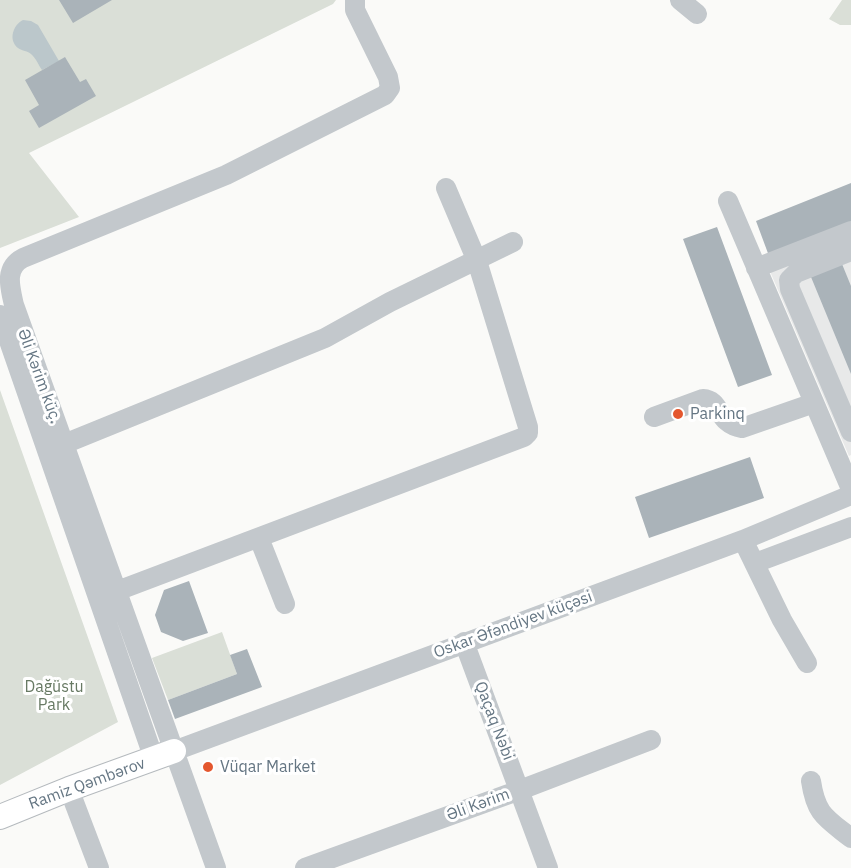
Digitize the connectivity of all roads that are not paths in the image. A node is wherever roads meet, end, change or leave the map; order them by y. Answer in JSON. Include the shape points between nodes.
{"nodes":[{"id":1,"x":356,"y":0,"type":"edge"},
{"id":2,"x":680,"y":0,"type":"edge"},
{"id":3,"x":698,"y":14,"type":"dead end"},
{"id":4,"x":446,"y":188,"type":"dead end"},
{"id":5,"x":728,"y":201,"type":"dead end"},
{"id":6,"x":851,"y":231,"type":"edge"},
{"id":7,"x":513,"y":242,"type":"dead end"},
{"id":8,"x":851,"y":252,"type":"edge"},
{"id":9,"x":477,"y":261,"type":"junction"},
{"id":10,"x":756,"y":268,"type":"junction"},
{"id":11,"x":0,"y":315,"type":"edge"},
{"id":12,"x":814,"y":403,"type":"junction"},
{"id":13,"x":654,"y":417,"type":"dead end"},
{"id":14,"x":851,"y":432,"type":"edge"},
{"id":15,"x":64,"y":444,"type":"junction"},
{"id":16,"x":851,"y":489,"type":"edge"},
{"id":17,"x":851,"y":495,"type":"edge"},
{"id":18,"x":851,"y":527,"type":"edge"},
{"id":19,"x":259,"y":538,"type":"junction"},
{"id":20,"x":743,"y":540,"type":"junction"},
{"id":21,"x":755,"y":563,"type":"junction"},
{"id":22,"x":117,"y":591,"type":"junction"},
{"id":23,"x":285,"y":604,"type":"dead end"},
{"id":24,"x":464,"y":642,"type":"junction"},
{"id":25,"x":807,"y":663,"type":"dead end"},
{"id":26,"x":651,"y":740,"type":"dead end"},
{"id":27,"x":164,"y":755,"type":"junction"},
{"id":28,"x":811,"y":781,"type":"dead end"},
{"id":29,"x":69,"y":789,"type":"junction"},
{"id":30,"x":520,"y":790,"type":"junction"},
{"id":31,"x":0,"y":817,"type":"edge"},
{"id":32,"x":851,"y":838,"type":"edge"},
{"id":33,"x":99,"y":868,"type":"edge"},
{"id":34,"x":216,"y":868,"type":"edge"},
{"id":35,"x":305,"y":868,"type":"edge"},
{"id":36,"x":548,"y":868,"type":"edge"}],
"edges":[{"from":1,"to":15,"type":"street","name":"Əli Kərim küç.","via":[[355,10],[388,77],[390,88],[385,95],[226,175],[15,262],[9,280],[14,305]]},
{"from":2,"to":3,"type":"street"},
{"from":4,"to":9,"type":"street"},
{"from":5,"to":10,"type":"street"},
{"from":6,"to":10,"type":"street"},
{"from":7,"to":9,"type":"street"},
{"from":8,"to":14,"type":"street","via":[[796,273],[789,280]]},
{"from":9,"to":15,"type":"street","via":[[325,338]]},
{"from":9,"to":19,"type":"street","via":[[528,433]]},
{"from":10,"to":12,"type":"street"},
{"from":11,"to":27,"type":"street"},
{"from":12,"to":13,"type":"street","via":[[742,428],[732,427],[715,404],[703,399]]},
{"from":12,"to":16,"type":"street"},
{"from":15,"to":22,"type":"street","name":"Əli Kərim küç."},
{"from":17,"to":20,"type":"street","name":"Oskar Əfəndiyev küçəsi"},
{"from":18,"to":21,"type":"street"},
{"from":19,"to":22,"type":"street"},
{"from":19,"to":23,"type":"street"},
{"from":20,"to":21,"type":"street"},
{"from":20,"to":24,"type":"street","name":"Oskar Əfəndiyev küçəsi"},
{"from":21,"to":25,"type":"street"},
{"from":22,"to":27,"type":"street","name":"Əli Kərim küç."},
{"from":24,"to":27,"type":"street","name":"Oskar Əfəndiyev küçəsi"},
{"from":24,"to":30,"type":"street","name":"Qaçaq Nəbi"},
{"from":26,"to":30,"type":"street","name":"Əli Kərim"},
{"from":27,"to":29,"type":"main road","name":"Ramiz Qəmbərov"},
{"from":27,"to":34,"type":"street","name":"Əli Kərim küç."},
{"from":28,"to":32,"type":"street","via":[[820,813]]},
{"from":29,"to":31,"type":"main road","name":"Ramiz Qəmbərov"},
{"from":29,"to":33,"type":"street"},
{"from":30,"to":35,"type":"street","name":"Əli Kərim"},
{"from":30,"to":36,"type":"street","name":"Qaçaq Nəbi"}]}
